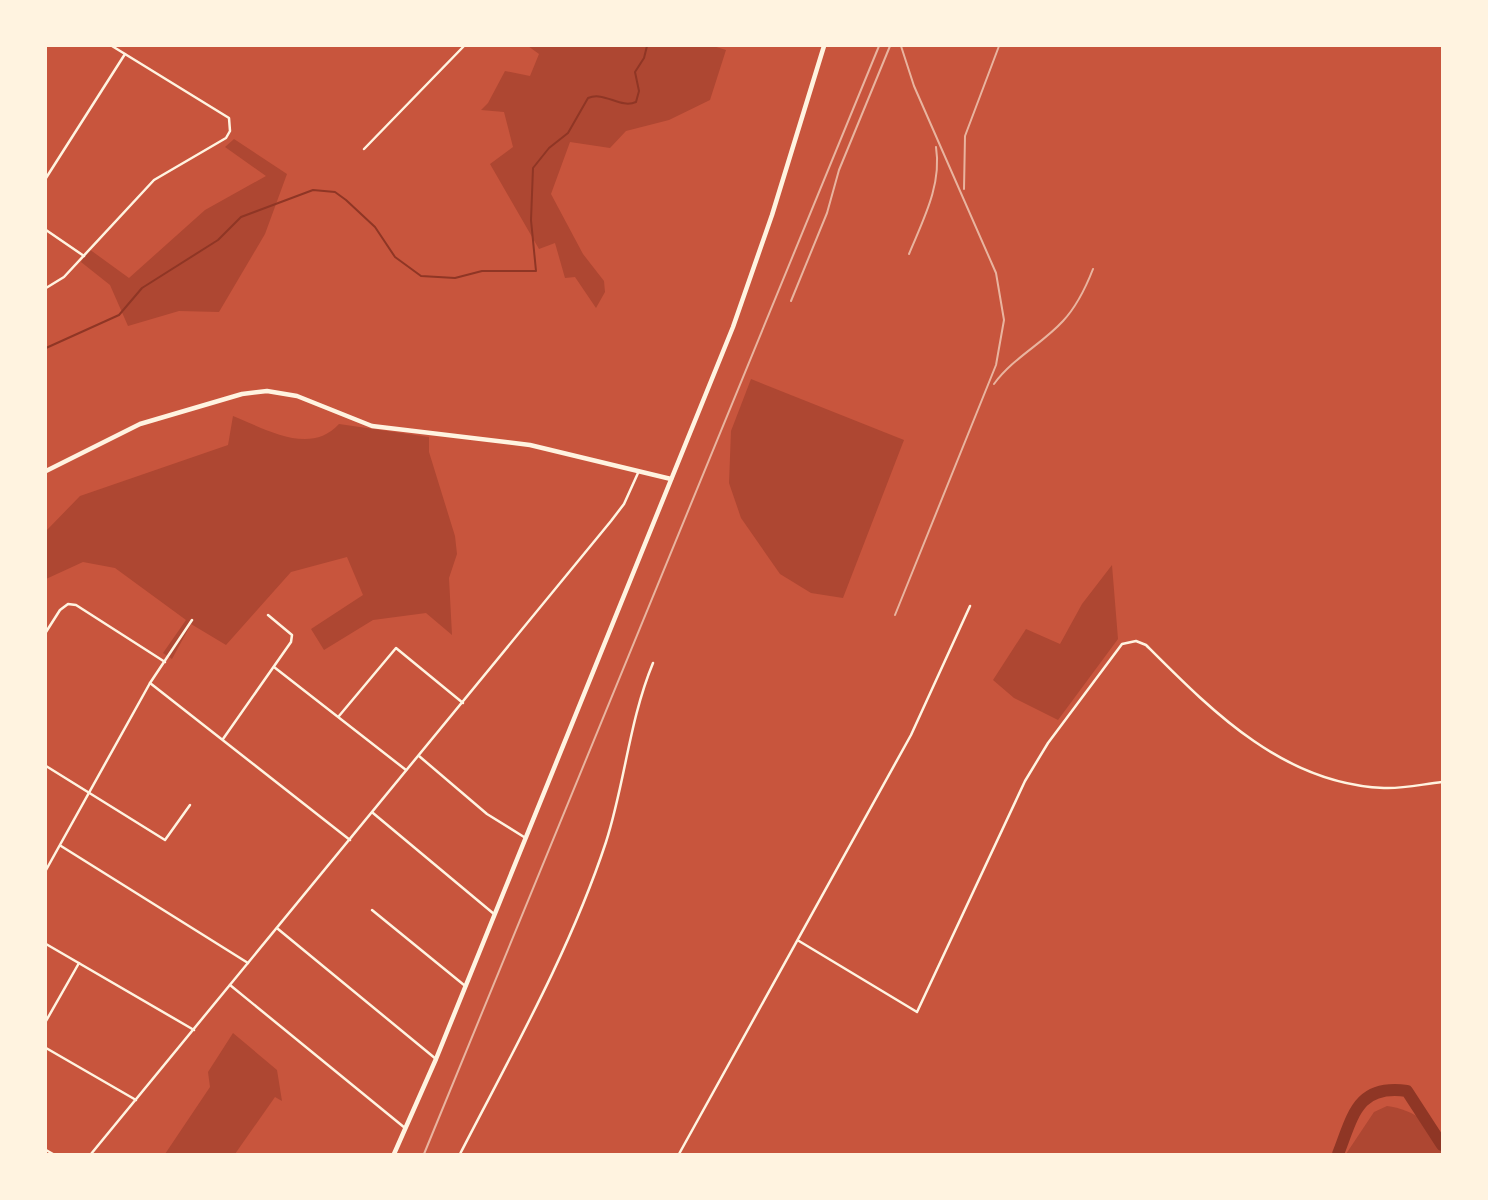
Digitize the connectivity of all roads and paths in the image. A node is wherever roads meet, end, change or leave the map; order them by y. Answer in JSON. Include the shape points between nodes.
{"nodes":[{"id":1,"x":112,"y":46,"type":"edge"},
{"id":2,"x":464,"y":46,"type":"edge"},
{"id":3,"x":824,"y":46,"type":"edge"},
{"id":4,"x":125,"y":53,"type":"junction"},
{"id":5,"x":365,"y":149,"type":"dead end"},
{"id":6,"x":46,"y":178,"type":"edge"},
{"id":7,"x":46,"y":230,"type":"edge"},
{"id":8,"x":84,"y":256,"type":"junction"},
{"id":9,"x":46,"y":288,"type":"edge"},
{"id":10,"x":46,"y":471,"type":"edge"},
{"id":11,"x":639,"y":471,"type":"junction"},
{"id":12,"x":671,"y":479,"type":"junction"},
{"id":13,"x":970,"y":606,"type":"dead end"},
{"id":14,"x":268,"y":615,"type":"dead end"},
{"id":15,"x":192,"y":620,"type":"dead end"},
{"id":16,"x":46,"y":632,"type":"edge"},
{"id":17,"x":165,"y":662,"type":"junction"},
{"id":18,"x":653,"y":663,"type":"dead end"},
{"id":19,"x":274,"y":667,"type":"junction"},
{"id":20,"x":150,"y":682,"type":"junction"},
{"id":21,"x":463,"y":703,"type":"junction"},
{"id":22,"x":339,"y":716,"type":"junction"},
{"id":23,"x":223,"y":739,"type":"junction"},
{"id":24,"x":419,"y":756,"type":"junction"},
{"id":25,"x":46,"y":766,"type":"edge"},
{"id":26,"x":406,"y":770,"type":"junction"},
{"id":27,"x":1443,"y":782,"type":"edge"},
{"id":28,"x":89,"y":792,"type":"junction"},
{"id":29,"x":190,"y":805,"type":"dead end"},
{"id":30,"x":373,"y":813,"type":"junction"},
{"id":31,"x":526,"y":838,"type":"junction"},
{"id":32,"x":350,"y":840,"type":"junction"},
{"id":33,"x":60,"y":845,"type":"junction"},
{"id":34,"x":46,"y":870,"type":"edge"},
{"id":35,"x":372,"y":910,"type":"dead end"},
{"id":36,"x":495,"y":914,"type":"junction"},
{"id":37,"x":278,"y":929,"type":"junction"},
{"id":38,"x":799,"y":942,"type":"junction"},
{"id":39,"x":46,"y":944,"type":"edge"},
{"id":40,"x":79,"y":963,"type":"junction"},
{"id":41,"x":248,"y":963,"type":"junction"},
{"id":42,"x":230,"y":985,"type":"junction"},
{"id":43,"x":466,"y":986,"type":"junction"},
{"id":44,"x":46,"y":1021,"type":"edge"},
{"id":45,"x":194,"y":1030,"type":"junction"},
{"id":46,"x":46,"y":1048,"type":"edge"},
{"id":47,"x":436,"y":1059,"type":"junction"},
{"id":48,"x":136,"y":1100,"type":"junction"},
{"id":49,"x":405,"y":1128,"type":"junction"},
{"id":50,"x":46,"y":1150,"type":"edge"},
{"id":51,"x":53,"y":1154,"type":"edge"},
{"id":52,"x":91,"y":1154,"type":"edge"},
{"id":53,"x":394,"y":1154,"type":"edge"},
{"id":54,"x":460,"y":1154,"type":"edge"},
{"id":55,"x":679,"y":1154,"type":"edge"}],
"edges":[{"from":1,"to":4,"type":"street"},
{"from":2,"to":5,"type":"street"},
{"from":3,"to":12,"type":"main road","via":[[754,271]]},
{"from":4,"to":6,"type":"street"},
{"from":4,"to":8,"type":"street","via":[[229,118],[230,131],[226,138],[154,180]]},
{"from":7,"to":8,"type":"street"},
{"from":8,"to":9,"type":"street"},
{"from":10,"to":11,"type":"main road","via":[[140,424],[267,391],[297,396],[372,426],[530,445]]},
{"from":11,"to":12,"type":"main road"},
{"from":11,"to":21,"type":"street","via":[[624,504]]},
{"from":12,"to":31,"type":"main road"},
{"from":13,"to":38,"type":"street","via":[[911,735]]},
{"from":14,"to":19,"type":"street","via":[[293,639]]},
{"from":15,"to":17,"type":"street"},
{"from":16,"to":17,"type":"street","via":[[60,610],[76,605]]},
{"from":17,"to":20,"type":"street"},
{"from":18,"to":54,"type":"street","via":[[606,841],[586,896]]},
{"from":19,"to":22,"type":"street"},
{"from":19,"to":23,"type":"street"},
{"from":20,"to":23,"type":"street"},
{"from":20,"to":28,"type":"street"},
{"from":21,"to":22,"type":"street","via":[[396,648]]},
{"from":21,"to":24,"type":"street"},
{"from":22,"to":26,"type":"street"},
{"from":23,"to":32,"type":"street"},
{"from":24,"to":26,"type":"street"},
{"from":24,"to":31,"type":"street","via":[[487,814]]},
{"from":25,"to":28,"type":"street"},
{"from":26,"to":30,"type":"street"},
{"from":27,"to":38,"type":"street","via":[[1387,788],[1312,773],[1233,729],[1146,645],[1136,641],[1122,644],[1048,743],[1026,781],[917,1012]]},
{"from":28,"to":29,"type":"street","via":[[165,840]]},
{"from":28,"to":33,"type":"street"},
{"from":30,"to":32,"type":"street"},
{"from":30,"to":36,"type":"street"},
{"from":31,"to":36,"type":"main road"},
{"from":32,"to":37,"type":"street"},
{"from":33,"to":34,"type":"street"},
{"from":33,"to":41,"type":"street"},
{"from":35,"to":43,"type":"street"},
{"from":36,"to":43,"type":"main road"},
{"from":37,"to":41,"type":"street"},
{"from":37,"to":47,"type":"street"},
{"from":38,"to":55,"type":"street"},
{"from":39,"to":40,"type":"street"},
{"from":40,"to":44,"type":"street"},
{"from":40,"to":45,"type":"street"},
{"from":41,"to":42,"type":"street"},
{"from":42,"to":45,"type":"street"},
{"from":42,"to":49,"type":"street"},
{"from":43,"to":47,"type":"main road"},
{"from":45,"to":48,"type":"street"},
{"from":46,"to":48,"type":"street"},
{"from":47,"to":49,"type":"main road"},
{"from":48,"to":52,"type":"street"},
{"from":49,"to":53,"type":"main road"},
{"from":50,"to":51,"type":"street"}]}
